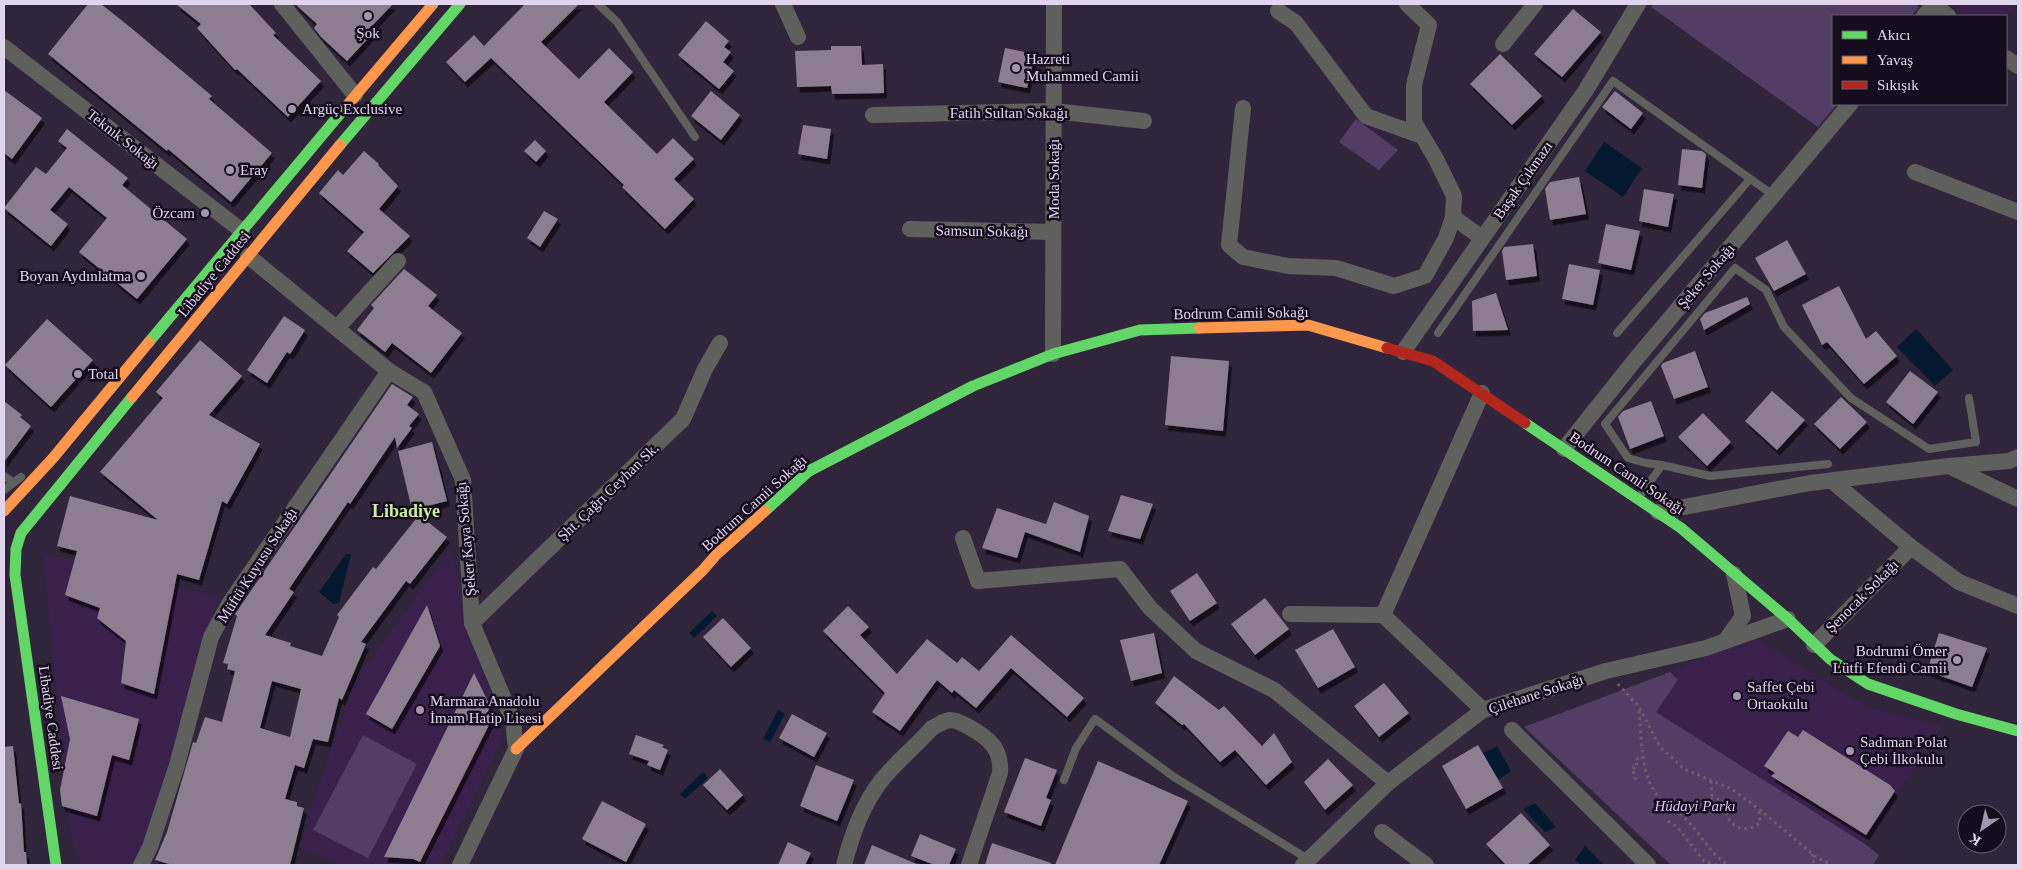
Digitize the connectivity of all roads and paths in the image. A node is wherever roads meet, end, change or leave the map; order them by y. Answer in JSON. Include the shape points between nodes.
{"nodes":[{"id":1,"x":282,"y":4,"type":"edge"},
{"id":2,"x":460,"y":4,"type":"edge"},
{"id":3,"x":598,"y":4,"type":"edge"},
{"id":4,"x":783,"y":4,"type":"edge"},
{"id":5,"x":1054,"y":4,"type":"edge"},
{"id":6,"x":1407,"y":4,"type":"edge"},
{"id":7,"x":1536,"y":4,"type":"edge"},
{"id":8,"x":1638,"y":4,"type":"edge"},
{"id":9,"x":1933,"y":4,"type":"edge"},
{"id":10,"x":427,"y":6,"type":"edge"},
{"id":11,"x":1278,"y":11,"type":"dead end"},
{"id":12,"x":1925,"y":15,"type":"edge"},
{"id":13,"x":1947,"y":15,"type":"edge"},
{"id":14,"x":798,"y":37,"type":"dead end"},
{"id":15,"x":1503,"y":44,"type":"dead end"},
{"id":16,"x":4,"y":47,"type":"edge"},
{"id":17,"x":2007,"y":59,"type":"edge"},
{"id":18,"x":2018,"y":66,"type":"edge"},
{"id":19,"x":355,"y":95,"type":"junction"},
{"id":20,"x":1849,"y":105,"type":"edge"},
{"id":21,"x":1243,"y":108,"type":"dead end"},
{"id":22,"x":1054,"y":111,"type":"junction"},
{"id":23,"x":872,"y":115,"type":"dead end"},
{"id":24,"x":1144,"y":121,"type":"dead end"},
{"id":25,"x":1422,"y":136,"type":"junction"},
{"id":26,"x":695,"y":137,"type":"dead end"},
{"id":27,"x":1915,"y":172,"type":"dead end"},
{"id":28,"x":1750,"y":179,"type":"junction"},
{"id":29,"x":1773,"y":195,"type":"junction"},
{"id":30,"x":2018,"y":212,"type":"edge"},
{"id":31,"x":1453,"y":217,"type":"junction"},
{"id":32,"x":910,"y":229,"type":"dead end"},
{"id":33,"x":242,"y":231,"type":"junction"},
{"id":34,"x":1053,"y":232,"type":"junction"},
{"id":35,"x":1482,"y":238,"type":"junction"},
{"id":36,"x":248,"y":256,"type":"junction"},
{"id":37,"x":398,"y":261,"type":"dead end"},
{"id":38,"x":337,"y":328,"type":"junction"},
{"id":39,"x":1438,"y":333,"type":"dead end"},
{"id":40,"x":1616,"y":333,"type":"dead end"},
{"id":41,"x":720,"y":343,"type":"dead end"},
{"id":42,"x":1403,"y":352,"type":"junction"},
{"id":43,"x":1053,"y":354,"type":"junction"},
{"id":44,"x":389,"y":370,"type":"junction"},
{"id":45,"x":1482,"y":393,"type":"junction"},
{"id":46,"x":1968,"y":398,"type":"dead end"},
{"id":47,"x":1564,"y":449,"type":"junction"},
{"id":48,"x":2018,"y":457,"type":"edge"},
{"id":49,"x":53,"y":458,"type":"junction"},
{"id":50,"x":1828,"y":464,"type":"dead end"},
{"id":51,"x":1662,"y":465,"type":"junction"},
{"id":52,"x":1949,"y":466,"type":"junction"},
{"id":53,"x":4,"y":476,"type":"edge"},
{"id":54,"x":1832,"y":481,"type":"junction"},
{"id":55,"x":13,"y":482,"type":"junction"},
{"id":56,"x":4,"y":490,"type":"edge"},
{"id":57,"x":1638,"y":499,"type":"junction"},
{"id":58,"x":2018,"y":500,"type":"edge"},
{"id":59,"x":4,"y":511,"type":"edge"},
{"id":60,"x":1658,"y":512,"type":"junction"},
{"id":61,"x":963,"y":538,"type":"dead end"},
{"id":62,"x":1911,"y":547,"type":"junction"},
{"id":63,"x":4,"y":555,"type":"edge"},
{"id":64,"x":15,"y":574,"type":"junction"},
{"id":65,"x":1734,"y":574,"type":"junction"},
{"id":66,"x":2018,"y":606,"type":"edge"},
{"id":67,"x":1290,"y":614,"type":"dead end"},
{"id":68,"x":1383,"y":615,"type":"junction"},
{"id":69,"x":1788,"y":619,"type":"junction"},
{"id":70,"x":472,"y":623,"type":"junction"},
{"id":71,"x":1725,"y":641,"type":"junction"},
{"id":72,"x":1814,"y":645,"type":"junction"},
{"id":73,"x":1606,"y":671,"type":"junction"},
{"id":74,"x":1639,"y":708,"type":"junction"},
{"id":75,"x":1483,"y":710,"type":"junction"},
{"id":76,"x":1512,"y":730,"type":"dead end"},
{"id":77,"x":2018,"y":731,"type":"edge"},
{"id":78,"x":516,"y":749,"type":"junction"},
{"id":79,"x":1644,"y":757,"type":"junction"},
{"id":80,"x":1064,"y":780,"type":"dead end"},
{"id":81,"x":1636,"y":780,"type":"dead end"},
{"id":82,"x":1711,"y":781,"type":"junction"},
{"id":83,"x":1388,"y":783,"type":"junction"},
{"id":84,"x":1712,"y":799,"type":"junction"},
{"id":85,"x":1698,"y":803,"type":"dead end"},
{"id":86,"x":1759,"y":809,"type":"junction"},
{"id":87,"x":1668,"y":821,"type":"dead end"},
{"id":88,"x":1382,"y":832,"type":"dead end"},
{"id":89,"x":1812,"y":854,"type":"junction"},
{"id":90,"x":1306,"y":862,"type":"edge"},
{"id":91,"x":56,"y":865,"type":"edge"},
{"id":92,"x":141,"y":865,"type":"edge"},
{"id":93,"x":460,"y":865,"type":"edge"},
{"id":94,"x":844,"y":865,"type":"edge"},
{"id":95,"x":969,"y":865,"type":"edge"},
{"id":96,"x":1426,"y":865,"type":"edge"},
{"id":97,"x":1648,"y":865,"type":"edge"},
{"id":98,"x":1717,"y":865,"type":"edge"},
{"id":99,"x":1728,"y":865,"type":"edge"},
{"id":100,"x":1814,"y":865,"type":"edge"},
{"id":101,"x":1832,"y":865,"type":"edge"}],
"edges":[{"from":1,"to":19,"type":"street"},
{"from":2,"to":36,"type":"street","name":"Libadiye Caddesi"},
{"from":3,"to":26,"type":"lane","via":[[617,22]]},
{"from":4,"to":14,"type":"street"},
{"from":5,"to":22,"type":"street","name":"Moda Sokağı"},
{"from":6,"to":25,"type":"street","via":[[1429,25],[1414,84],[1414,122]]},
{"from":7,"to":15,"type":"street"},
{"from":8,"to":35,"type":"street","name":"Başak Çıkmazı","via":[[1586,90]]},
{"from":9,"to":12,"type":"street"},
{"from":9,"to":13,"type":"street"},
{"from":10,"to":19,"type":"street","name":"Libadiye Caddesi"},
{"from":11,"to":25,"type":"street","via":[[1296,23],[1366,116]]},
{"from":16,"to":33,"type":"street","name":"Teknık Sokağı"},
{"from":17,"to":18,"type":"street"},
{"from":19,"to":33,"type":"street","name":"Libadiye Caddesi"},
{"from":20,"to":29,"type":"street","name":"Şeker Sokağı"},
{"from":21,"to":31,"type":"street","via":[[1229,245],[1243,257],[1288,266],[1336,268],[1394,286],[1425,276],[1446,238]]},
{"from":22,"to":23,"type":"street","name":"Fatih Sultan Sokağı"},
{"from":22,"to":24,"type":"street","name":"Fatih Sultan Sokağı"},
{"from":22,"to":34,"type":"street","name":"Moda Sokağı"},
{"from":25,"to":31,"type":"street","via":[[1454,196]]},
{"from":27,"to":30,"type":"street"},
{"from":28,"to":29,"type":"lane"},
{"from":28,"to":39,"type":"lane","via":[[1613,81]]},
{"from":28,"to":40,"type":"lane"},
{"from":29,"to":47,"type":"street","name":"Şeker Sokağı"},
{"from":31,"to":35,"type":"street"},
{"from":32,"to":34,"type":"street","name":"Samsun Sokağı"},
{"from":33,"to":49,"type":"street","name":"Libadiye Caddesi"},
{"from":34,"to":43,"type":"street","name":"Moda Sokağı"},
{"from":35,"to":42,"type":"street","name":"Başak Çıkmazı"},
{"from":36,"to":38,"type":"street","name":"Şeker Kaya Sokağı"},
{"from":36,"to":64,"type":"street","name":"Libadiye Caddesi","via":[[21,533]]},
{"from":37,"to":38,"type":"street"},
{"from":38,"to":44,"type":"street","name":"Şeker Kaya Sokağı"},
{"from":41,"to":70,"type":"street","name":"Şht. Çağrı Ceyhan Sk.","via":[[683,419]]},
{"from":42,"to":43,"type":"street","name":"Bodrum Camii Sokağı","via":[[1308,326],[1140,330]]},
{"from":42,"to":45,"type":"street","name":"Bodrum Camii Sokağı","via":[[1434,360]]},
{"from":43,"to":78,"type":"street","name":"Bodrum Camii Sokağı","via":[[973,386],[809,471],[716,555]]},
{"from":44,"to":70,"type":"street","name":"Şeker Kaya Sokağı","via":[[424,392],[463,480]]},
{"from":44,"to":92,"type":"street","name":"Müftü Kuyusu Sokağı","via":[[234,596],[211,638],[177,765]]},
{"from":45,"to":47,"type":"street","name":"Bodrum Camii Sokağı"},
{"from":45,"to":68,"type":"street"},
{"from":46,"to":51,"type":"lane","via":[[1976,442],[1928,449],[1851,398],[1784,326],[1766,290],[1735,268],[1605,424],[1628,458]]},
{"from":47,"to":57,"type":"street","name":"Bodrum Camii Sokağı"},
{"from":48,"to":52,"type":"street","via":[[2010,461]]},
{"from":49,"to":55,"type":"lane"},
{"from":49,"to":59,"type":"street","name":"Libadiye Caddesi"},
{"from":50,"to":51,"type":"lane","via":[[1710,476]]},
{"from":51,"to":57,"type":"lane"},
{"from":52,"to":54,"type":"street"},
{"from":52,"to":58,"type":"street"},
{"from":53,"to":55,"type":"lane"},
{"from":54,"to":60,"type":"street"},
{"from":54,"to":62,"type":"street","name":"Şenocak Sokağı"},
{"from":55,"to":56,"type":"lane"},
{"from":57,"to":60,"type":"street","name":"Bodrum Camii Sokağı"},
{"from":60,"to":65,"type":"street","name":"Bodrum Camii Sokağı"},
{"from":61,"to":83,"type":"street","via":[[978,581],[1120,569],[1150,608],[1196,651],[1274,690]]},
{"from":62,"to":66,"type":"street","name":"Şenocak Sokağı","via":[[1958,582]]},
{"from":62,"to":72,"type":"street","name":"Şenocak Sokağı"},
{"from":63,"to":64,"type":"street","name":"Libadiye Caddesi"},
{"from":64,"to":91,"type":"street","name":"Libadiye Caddesi"},
{"from":65,"to":69,"type":"street","name":"Bodrum Camii Sokağı"},
{"from":65,"to":71,"type":"street","via":[[1743,616]]},
{"from":67,"to":68,"type":"street"},
{"from":68,"to":75,"type":"street"},
{"from":69,"to":71,"type":"street","name":"Çilehane Sokağı"},
{"from":69,"to":72,"type":"street","name":"Bodrum Camii Sokağı"},
{"from":70,"to":78,"type":"street","name":"Şeker Kaya Sokağı","via":[[513,721]]},
{"from":71,"to":73,"type":"street","name":"Çilehane Sokağı"},
{"from":72,"to":77,"type":"street","name":"Bodrum Camii Sokağı","via":[[1868,684]]},
{"from":73,"to":74,"type":"path"},
{"from":73,"to":75,"type":"street","name":"Çilehane Sokağı"},
{"from":74,"to":79,"type":"path"},
{"from":74,"to":82,"type":"path","via":[[1660,747],[1684,769]]},
{"from":75,"to":83,"type":"street","name":"Çilehane Sokağı"},
{"from":76,"to":97,"type":"street"},
{"from":78,"to":93,"type":"street"},
{"from":79,"to":81,"type":"path","via":[[1636,759],[1637,767],[1632,768]]},
{"from":79,"to":99,"type":"path","via":[[1653,790],[1661,801],[1686,819],[1715,856]]},
{"from":80,"to":90,"type":"lane","via":[[1076,748],[1095,719],[1174,777]]},
{"from":82,"to":84,"type":"path"},
{"from":82,"to":86,"type":"path","via":[[1732,790]]},
{"from":83,"to":90,"type":"street","name":"Çilehane Sokağı"},
{"from":84,"to":85,"type":"path"},
{"from":84,"to":86,"type":"path","via":[[1722,799],[1730,822],[1738,827],[1748,829],[1760,823]]},
{"from":86,"to":89,"type":"path"},
{"from":87,"to":98,"type":"path","via":[[1678,828],[1704,861]]},
{"from":88,"to":96,"type":"street"},
{"from":89,"to":100,"type":"path"},
{"from":89,"to":101,"type":"path"},
{"from":94,"to":95,"type":"street","via":[[857,826],[881,781],[932,728],[950,720],[984,735],[993,744],[1001,764]]}]}
